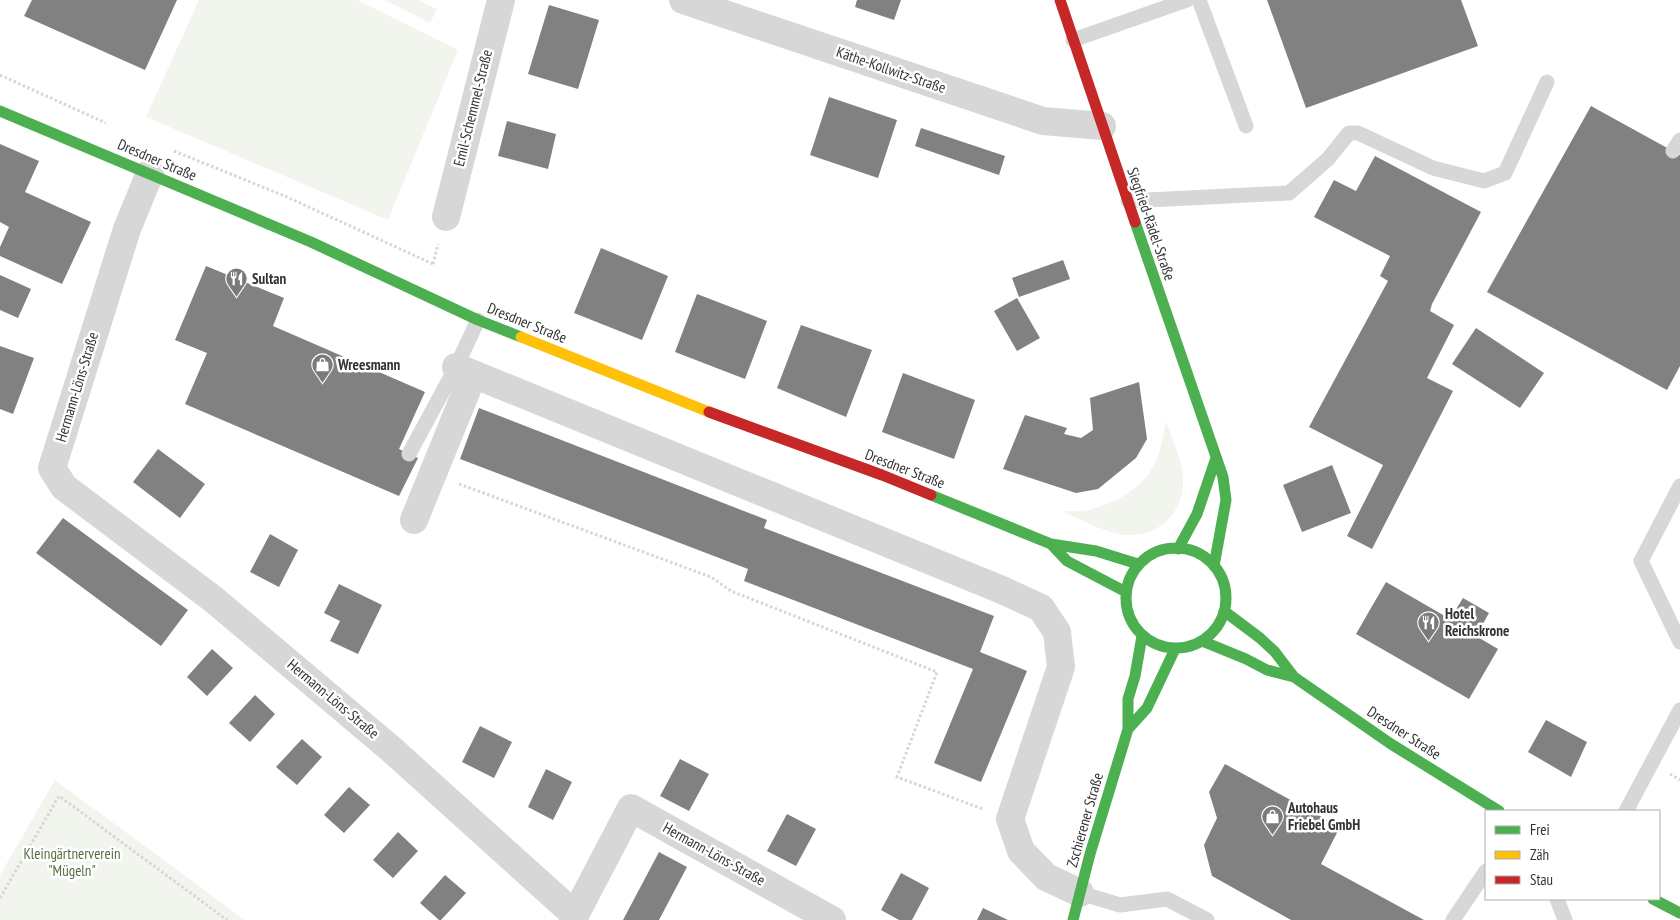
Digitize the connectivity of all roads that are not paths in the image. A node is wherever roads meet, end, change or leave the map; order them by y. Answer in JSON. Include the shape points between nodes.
{"nodes":[{"id":1,"x":501,"y":0,"type":"edge"},
{"id":2,"x":683,"y":0,"type":"edge"},
{"id":3,"x":1060,"y":0,"type":"edge"},
{"id":4,"x":1187,"y":0,"type":"edge"},
{"id":5,"x":1200,"y":0,"type":"edge"},
{"id":6,"x":1074,"y":40,"type":"junction"},
{"id":7,"x":1547,"y":82,"type":"dead end"},
{"id":8,"x":0,"y":110,"type":"edge"},
{"id":9,"x":1102,"y":126,"type":"junction"},
{"id":10,"x":1246,"y":126,"type":"dead end"},
{"id":11,"x":150,"y":173,"type":"junction"},
{"id":12,"x":1128,"y":201,"type":"junction"},
{"id":13,"x":446,"y":216,"type":"road end"},
{"id":14,"x":478,"y":320,"type":"junction"},
{"id":15,"x":464,"y":371,"type":"junction"},
{"id":16,"x":409,"y":454,"type":"dead end"},
{"id":17,"x":1216,"y":458,"type":"junction"},
{"id":18,"x":1680,"y":486,"type":"edge"},
{"id":19,"x":414,"y":520,"type":"dead end"},
{"id":20,"x":1051,"y":544,"type":"junction"},
{"id":21,"x":1178,"y":549,"type":"junction"},
{"id":22,"x":1138,"y":564,"type":"junction"},
{"id":23,"x":1214,"y":566,"type":"junction"},
{"id":24,"x":1126,"y":592,"type":"junction"},
{"id":25,"x":1224,"y":612,"type":"junction"},
{"id":26,"x":1142,"y":636,"type":"junction"},
{"id":27,"x":1202,"y":641,"type":"junction"},
{"id":28,"x":1680,"y":642,"type":"edge"},
{"id":29,"x":1175,"y":649,"type":"junction"},
{"id":30,"x":1294,"y":678,"type":"junction"},
{"id":31,"x":1680,"y":710,"type":"edge"},
{"id":32,"x":1128,"y":730,"type":"junction"},
{"id":33,"x":1498,"y":810,"type":"edge"},
{"id":34,"x":1627,"y":810,"type":"edge"},
{"id":35,"x":1485,"y":872,"type":"edge"},
{"id":36,"x":1080,"y":893,"type":"junction"},
{"id":37,"x":1557,"y":900,"type":"edge"},
{"id":38,"x":1655,"y":900,"type":"edge"},
{"id":39,"x":1680,"y":913,"type":"edge"},
{"id":40,"x":573,"y":918,"type":"edge"},
{"id":41,"x":832,"y":920,"type":"edge"},
{"id":42,"x":1073,"y":920,"type":"edge"},
{"id":43,"x":1207,"y":920,"type":"edge"},
{"id":44,"x":1453,"y":920,"type":"edge"},
{"id":45,"x":1565,"y":920,"type":"edge"}],
"edges":[{"from":1,"to":13,"type":"street","name":"Emil-Schemmel-Straße"},
{"from":2,"to":9,"type":"street","name":"Käthe-Kollwitz-Straße","via":[[1044,121]]},
{"from":3,"to":6,"type":"street","name":"Siegfried-Rädel-Straße"},
{"from":4,"to":6,"type":"lane"},
{"from":5,"to":10,"type":"lane"},
{"from":6,"to":9,"type":"street","name":"Siegfried-Rädel-Straße"},
{"from":7,"to":12,"type":"lane","via":[[1506,172],[1484,181],[1433,168],[1358,133],[1349,133],[1328,158],[1288,193]]},
{"from":8,"to":11,"type":"street","name":"Dresdner Straße"},
{"from":9,"to":12,"type":"street","name":"Siegfried-Rädel-Straße"},
{"from":11,"to":14,"type":"street","name":"Dresdner Straße","via":[[311,242]]},
{"from":11,"to":40,"type":"street","name":"Hermann-Löns-Straße","via":[[127,229],[52,468],[64,487],[213,599],[391,749]]},
{"from":12,"to":17,"type":"street","name":"Siegfried-Rädel-Straße"},
{"from":14,"to":15,"type":"lane"},
{"from":14,"to":20,"type":"street","name":"Dresdner Straße","via":[[708,411],[882,475]]},
{"from":15,"to":16,"type":"lane"},
{"from":15,"to":19,"type":"street","via":[[433,474]]},
{"from":15,"to":36,"type":"street","via":[[1041,608],[1057,632],[1061,667],[1010,819],[1021,852],[1046,877]]},
{"from":17,"to":21,"type":"street","via":[[1197,514]]},
{"from":17,"to":23,"type":"street","name":"Siegfried-Rädel-Straße","via":[[1223,476],[1226,500]]},
{"from":18,"to":28,"type":"lane","via":[[1641,561]]},
{"from":20,"to":22,"type":"street","name":"Dresdner Straße","via":[[1100,551]]},
{"from":20,"to":24,"type":"street","name":"Dresdner Straße","via":[[1067,561]]},
{"from":21,"to":22,"type":"street","via":[[1154,553]]},
{"from":21,"to":23,"type":"street","via":[[1202,555]]},
{"from":22,"to":24,"type":"street","via":[[1127,583]]},
{"from":23,"to":25,"type":"street","via":[[1223,581]]},
{"from":24,"to":26,"type":"street","via":[[1128,614]]},
{"from":25,"to":27,"type":"street","via":[[1212,634]]},
{"from":25,"to":30,"type":"street","name":"Dresdner Straße","via":[[1275,652]]},
{"from":26,"to":29,"type":"street","via":[[1161,647]]},
{"from":26,"to":32,"type":"street","name":"Zschierener Straße","via":[[1128,699]]},
{"from":27,"to":29,"type":"street"},
{"from":27,"to":30,"type":"street","name":"Dresdner Straße","via":[[1267,670]]},
{"from":29,"to":32,"type":"street","name":"Zschierener Straße","via":[[1147,708]]},
{"from":30,"to":33,"type":"street","name":"Dresdner Straße"},
{"from":31,"to":34,"type":"lane"},
{"from":32,"to":36,"type":"street","name":"Zschierener Straße"},
{"from":35,"to":44,"type":"lane"},
{"from":36,"to":42,"type":"street","name":"Zschierener Straße"},
{"from":36,"to":43,"type":"lane","via":[[1120,905],[1167,899]]},
{"from":37,"to":45,"type":"lane"},
{"from":38,"to":39,"type":"street"},
{"from":40,"to":41,"type":"street","name":"Hermann-Löns-Straße","via":[[631,808]]}]}
